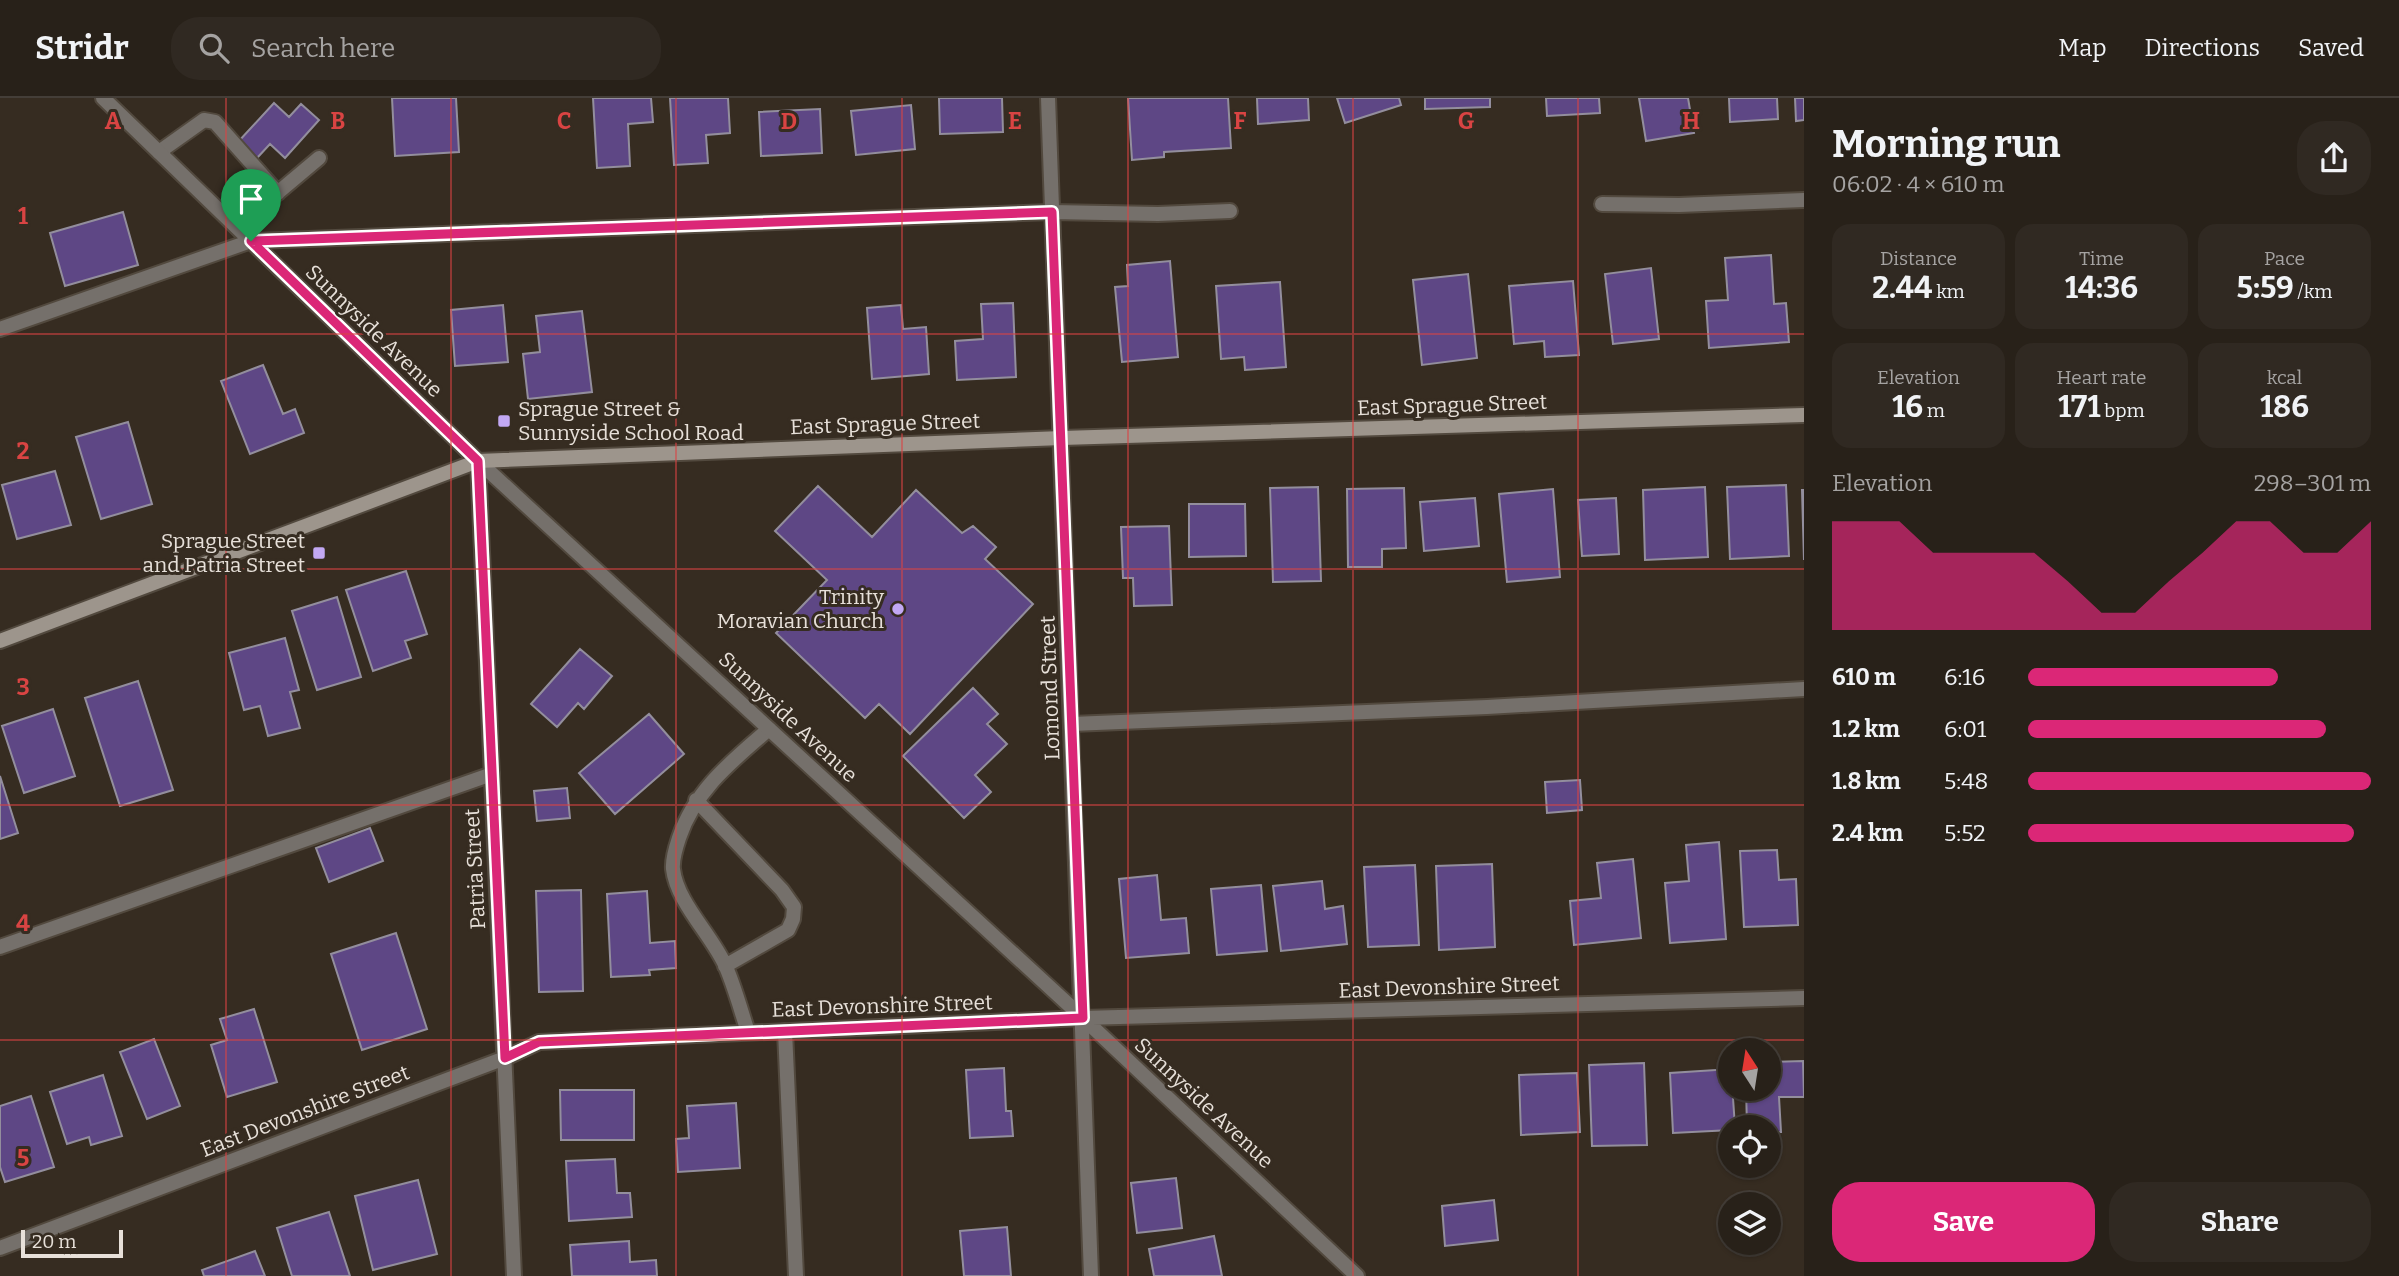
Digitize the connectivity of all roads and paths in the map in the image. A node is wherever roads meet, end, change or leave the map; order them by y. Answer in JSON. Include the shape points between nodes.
{"nodes":[{"id":1,"x":103,"y":98,"type":"edge"},
{"id":2,"x":1048,"y":98,"type":"edge"},
{"id":3,"x":159,"y":152,"type":"junction"},
{"id":4,"x":319,"y":159,"type":"dead end"},
{"id":5,"x":278,"y":193,"type":"junction"},
{"id":6,"x":1804,"y":200,"type":"edge"},
{"id":7,"x":1602,"y":204,"type":"dead end"},
{"id":8,"x":1230,"y":211,"type":"dead end"},
{"id":9,"x":1052,"y":212,"type":"junction"},
{"id":10,"x":237,"y":228,"type":"junction"},
{"id":11,"x":251,"y":241,"type":"junction"},
{"id":12,"x":0,"y":329,"type":"edge"},
{"id":13,"x":1804,"y":415,"type":"edge"},
{"id":14,"x":1062,"y":438,"type":"junction"},
{"id":15,"x":478,"y":461,"type":"junction"},
{"id":16,"x":0,"y":641,"type":"edge"},
{"id":17,"x":1804,"y":689,"type":"edge"},
{"id":18,"x":1072,"y":724,"type":"junction"},
{"id":19,"x":769,"y":729,"type":"junction"},
{"id":20,"x":492,"y":774,"type":"junction"},
{"id":21,"x":696,"y":800,"type":"junction"},
{"id":22,"x":0,"y":947,"type":"edge"},
{"id":23,"x":726,"y":966,"type":"junction"},
{"id":24,"x":1804,"y":998,"type":"edge"},
{"id":25,"x":1083,"y":1018,"type":"junction"},
{"id":26,"x":785,"y":1031,"type":"junction"},
{"id":27,"x":748,"y":1032,"type":"junction"},
{"id":28,"x":505,"y":1058,"type":"junction"},
{"id":29,"x":0,"y":1248,"type":"edge"},
{"id":30,"x":514,"y":1276,"type":"edge"},
{"id":31,"x":796,"y":1276,"type":"edge"},
{"id":32,"x":1091,"y":1276,"type":"edge"},
{"id":33,"x":1357,"y":1276,"type":"edge"}],
"edges":[{"from":1,"to":3,"type":"street","name":"Sunnyside Avenue"},
{"from":2,"to":9,"type":"street","name":"Lomond Street"},
{"from":3,"to":5,"type":"street","via":[[204,120],[215,122]]},
{"from":3,"to":10,"type":"street","name":"Sunnyside Avenue"},
{"from":4,"to":5,"type":"street"},
{"from":5,"to":10,"type":"street"},
{"from":6,"to":7,"type":"street"},
{"from":8,"to":9,"type":"street"},
{"from":9,"to":11,"type":"street"},
{"from":9,"to":14,"type":"street","name":"Lomond Street"},
{"from":10,"to":11,"type":"street","name":"Sunnyside Avenue"},
{"from":11,"to":12,"type":"street"},
{"from":11,"to":15,"type":"street","name":"Sunnyside Avenue"},
{"from":13,"to":14,"type":"main road","name":"East Sprague Street"},
{"from":14,"to":15,"type":"main road","name":"East Sprague Street"},
{"from":14,"to":18,"type":"street","name":"Lomond Street"},
{"from":15,"to":16,"type":"main road","name":"East Sprague Street"},
{"from":15,"to":19,"type":"street","name":"Sunnyside Avenue"},
{"from":15,"to":20,"type":"street","name":"Patria Street"},
{"from":17,"to":18,"type":"street"},
{"from":18,"to":25,"type":"street","name":"Lomond Street"},
{"from":19,"to":21,"type":"street","via":[[723,768]]},
{"from":19,"to":25,"type":"street","name":"Sunnyside Avenue"},
{"from":20,"to":22,"type":"street"},
{"from":20,"to":28,"type":"street","name":"Patria Street"},
{"from":21,"to":23,"type":"street","via":[[684,824],[673,867],[678,889]]},
{"from":21,"to":23,"type":"street","via":[[794,907],[788,930]]},
{"from":23,"to":27,"type":"street"},
{"from":24,"to":25,"type":"street","name":"East Devonshire Street"},
{"from":25,"to":26,"type":"street","name":"East Devonshire Street"},
{"from":25,"to":32,"type":"street","name":"Lomond Street"},
{"from":25,"to":33,"type":"street","name":"Sunnyside Avenue"},
{"from":26,"to":27,"type":"street","name":"East Devonshire Street"},
{"from":26,"to":31,"type":"street"},
{"from":27,"to":28,"type":"street","name":"East Devonshire Street","via":[[539,1042]]},
{"from":28,"to":29,"type":"street","name":"East Devonshire Street"},
{"from":28,"to":30,"type":"street","name":"Patria Street"}]}
